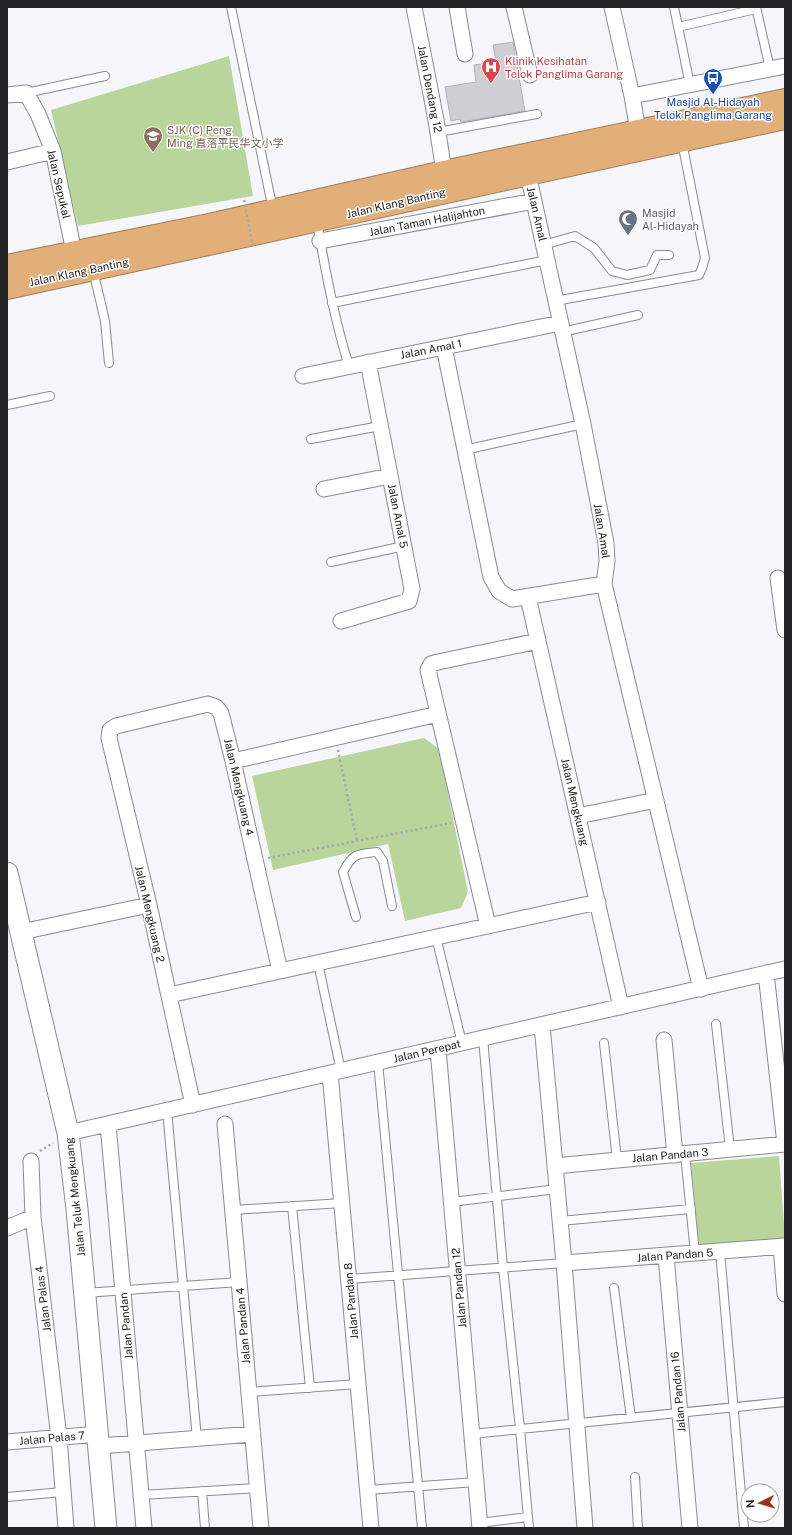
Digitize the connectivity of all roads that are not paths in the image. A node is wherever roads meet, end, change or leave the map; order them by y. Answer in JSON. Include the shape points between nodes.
{"nodes":[{"id":1,"x":231,"y":7,"type":"edge"},
{"id":2,"x":414,"y":7,"type":"edge"},
{"id":3,"x":457,"y":7,"type":"edge"},
{"id":4,"x":514,"y":7,"type":"edge"},
{"id":5,"x":612,"y":7,"type":"edge"},
{"id":6,"x":674,"y":7,"type":"edge"},
{"id":7,"x":756,"y":8,"type":"edge"},
{"id":8,"x":678,"y":27,"type":"junction"},
{"id":9,"x":465,"y":54,"type":"dead end"},
{"id":10,"x":785,"y":66,"type":"edge"},
{"id":11,"x":770,"y":69,"type":"junction"},
{"id":12,"x":530,"y":75,"type":"dead end"},
{"id":13,"x":105,"y":76,"type":"dead end"},
{"id":14,"x":690,"y":85,"type":"junction"},
{"id":15,"x":26,"y":92,"type":"junction"},
{"id":16,"x":7,"y":95,"type":"edge"},
{"id":17,"x":632,"y":96,"type":"junction"},
{"id":18,"x":785,"y":100,"type":"edge"},
{"id":19,"x":537,"y":114,"type":"dead end"},
{"id":20,"x":785,"y":118,"type":"edge"},
{"id":21,"x":638,"y":130,"type":"junction"},
{"id":22,"x":438,"y":132,"type":"junction"},
{"id":23,"x":682,"y":141,"type":"junction"},
{"id":24,"x":53,"y":151,"type":"junction"},
{"id":25,"x":7,"y":162,"type":"edge"},
{"id":26,"x":444,"y":172,"type":"junction"},
{"id":27,"x":528,"y":174,"type":"junction"},
{"id":28,"x":534,"y":201,"type":"junction"},
{"id":29,"x":273,"y":211,"type":"junction"},
{"id":30,"x":319,"y":231,"type":"junction"},
{"id":31,"x":543,"y":245,"type":"junction"},
{"id":32,"x":74,"y":252,"type":"junction"},
{"id":33,"x":669,"y":255,"type":"dead end"},
{"id":34,"x":547,"y":260,"type":"junction"},
{"id":35,"x":7,"y":266,"type":"edge"},
{"id":36,"x":92,"y":269,"type":"junction"},
{"id":37,"x":7,"y":288,"type":"edge"},
{"id":38,"x":555,"y":301,"type":"junction"},
{"id":39,"x":332,"y":303,"type":"junction"},
{"id":40,"x":638,"y":315,"type":"dead end"},
{"id":41,"x":561,"y":328,"type":"junction"},
{"id":42,"x":444,"y":347,"type":"junction"},
{"id":43,"x":368,"y":362,"type":"junction"},
{"id":44,"x":109,"y":363,"type":"dead end"},
{"id":45,"x":349,"y":366,"type":"junction"},
{"id":46,"x":303,"y":376,"type":"dead end"},
{"id":47,"x":50,"y":396,"type":"dead end"},
{"id":48,"x":7,"y":405,"type":"edge"},
{"id":49,"x":583,"y":424,"type":"junction"},
{"id":50,"x":380,"y":426,"type":"junction"},
{"id":51,"x":311,"y":439,"type":"dead end"},
{"id":52,"x":464,"y":450,"type":"junction"},
{"id":53,"x":390,"y":476,"type":"junction"},
{"id":54,"x":324,"y":490,"type":"dead end"},
{"id":55,"x":404,"y":546,"type":"junction"},
{"id":56,"x":331,"y":562,"type":"dead end"},
{"id":57,"x":778,"y":578,"type":"dead end"},
{"id":58,"x":604,"y":584,"type":"junction"},
{"id":59,"x":528,"y":597,"type":"junction"},
{"id":60,"x":341,"y":622,"type":"dead end"},
{"id":61,"x":785,"y":630,"type":"edge"},
{"id":62,"x":538,"y":641,"type":"junction"},
{"id":63,"x":438,"y":714,"type":"junction"},
{"id":64,"x":116,"y":726,"type":"joint"},
{"id":65,"x":233,"y":761,"type":"junction"},
{"id":66,"x":656,"y":800,"type":"junction"},
{"id":67,"x":578,"y":816,"type":"junction"},
{"id":68,"x":7,"y":872,"type":"edge"},
{"id":69,"x":598,"y":902,"type":"junction"},
{"id":70,"x":149,"y":905,"type":"junction"},
{"id":71,"x":392,"y":906,"type":"dead end"},
{"id":72,"x":11,"y":910,"type":"edge"},
{"id":73,"x":356,"y":917,"type":"dead end"},
{"id":74,"x":488,"y":926,"type":"junction"},
{"id":75,"x":21,"y":932,"type":"junction"},
{"id":76,"x":436,"y":937,"type":"junction"},
{"id":77,"x":318,"y":962,"type":"junction"},
{"id":78,"x":785,"y":969,"type":"edge"},
{"id":79,"x":280,"y":971,"type":"junction"},
{"id":80,"x":766,"y":973,"type":"junction"},
{"id":81,"x":701,"y":989,"type":"junction"},
{"id":82,"x":169,"y":995,"type":"junction"},
{"id":83,"x":621,"y":1007,"type":"junction"},
{"id":84,"x":716,"y":1024,"type":"dead end"},
{"id":85,"x":542,"y":1025,"type":"junction"},
{"id":86,"x":483,"y":1038,"type":"junction"},
{"id":87,"x":664,"y":1040,"type":"dead end"},
{"id":88,"x":462,"y":1043,"type":"junction"},
{"id":89,"x":604,"y":1043,"type":"dead end"},
{"id":90,"x":438,"y":1049,"type":"junction"},
{"id":91,"x":378,"y":1062,"type":"junction"},
{"id":92,"x":335,"y":1072,"type":"junction"},
{"id":93,"x":193,"y":1104,"type":"junction"},
{"id":94,"x":167,"y":1110,"type":"junction"},
{"id":95,"x":108,"y":1124,"type":"junction"},
{"id":96,"x":225,"y":1124,"type":"dead end"},
{"id":97,"x":68,"y":1133,"type":"junction"},
{"id":98,"x":785,"y":1145,"type":"edge"},
{"id":99,"x":730,"y":1150,"type":"junction"},
{"id":100,"x":680,"y":1154,"type":"junction"},
{"id":101,"x":617,"y":1160,"type":"junction"},
{"id":102,"x":31,"y":1161,"type":"road end"},
{"id":103,"x":555,"y":1166,"type":"junction"},
{"id":104,"x":557,"y":1189,"type":"junction"},
{"id":105,"x":497,"y":1196,"type":"junction"},
{"id":106,"x":452,"y":1202,"type":"junction"},
{"id":107,"x":342,"y":1203,"type":"junction"},
{"id":108,"x":292,"y":1206,"type":"junction"},
{"id":109,"x":691,"y":1209,"type":"junction"},
{"id":110,"x":233,"y":1210,"type":"junction"},
{"id":111,"x":33,"y":1217,"type":"junction"},
{"id":112,"x":560,"y":1221,"type":"junction"},
{"id":113,"x":7,"y":1228,"type":"edge"},
{"id":114,"x":783,"y":1246,"type":"edge"},
{"id":115,"x":720,"y":1251,"type":"junction"},
{"id":116,"x":695,"y":1253,"type":"junction"},
{"id":117,"x":666,"y":1256,"type":"junction"},
{"id":118,"x":564,"y":1263,"type":"junction"},
{"id":119,"x":503,"y":1268,"type":"junction"},
{"id":120,"x":457,"y":1271,"type":"junction"},
{"id":121,"x":398,"y":1275,"type":"junction"},
{"id":122,"x":349,"y":1279,"type":"junction"},
{"id":123,"x":239,"y":1282,"type":"junction"},
{"id":124,"x":183,"y":1286,"type":"junction"},
{"id":125,"x":614,"y":1288,"type":"dead end"},
{"id":126,"x":123,"y":1290,"type":"junction"},
{"id":127,"x":85,"y":1293,"type":"junction"},
{"id":128,"x":785,"y":1294,"type":"edge"},
{"id":129,"x":358,"y":1384,"type":"junction"},
{"id":130,"x":310,"y":1388,"type":"junction"},
{"id":131,"x":249,"y":1392,"type":"junction"},
{"id":132,"x":785,"y":1402,"type":"edge"},
{"id":133,"x":734,"y":1407,"type":"junction"},
{"id":134,"x":679,"y":1413,"type":"junction"},
{"id":135,"x":631,"y":1418,"type":"junction"},
{"id":136,"x":576,"y":1423,"type":"junction"},
{"id":137,"x":520,"y":1429,"type":"junction"},
{"id":138,"x":253,"y":1434,"type":"junction"},
{"id":139,"x":472,"y":1434,"type":"junction"},
{"id":140,"x":59,"y":1438,"type":"junction"},
{"id":141,"x":197,"y":1438,"type":"junction"},
{"id":142,"x":98,"y":1440,"type":"junction"},
{"id":143,"x":7,"y":1442,"type":"edge"},
{"id":144,"x":136,"y":1443,"type":"junction"},
{"id":145,"x":635,"y":1477,"type":"dead end"},
{"id":146,"x":476,"y":1482,"type":"junction"},
{"id":147,"x":418,"y":1486,"type":"junction"},
{"id":148,"x":258,"y":1488,"type":"junction"},
{"id":149,"x":368,"y":1490,"type":"junction"},
{"id":150,"x":202,"y":1491,"type":"junction"},
{"id":151,"x":63,"y":1492,"type":"junction"},
{"id":152,"x":141,"y":1495,"type":"junction"},
{"id":153,"x":7,"y":1497,"type":"edge"},
{"id":154,"x":528,"y":1517,"type":"junction"},
{"id":155,"x":480,"y":1525,"type":"edge"},
{"id":156,"x":66,"y":1528,"type":"edge"},
{"id":157,"x":106,"y":1528,"type":"edge"},
{"id":158,"x":144,"y":1528,"type":"edge"},
{"id":159,"x":205,"y":1528,"type":"edge"},
{"id":160,"x":261,"y":1528,"type":"edge"},
{"id":161,"x":371,"y":1528,"type":"edge"},
{"id":162,"x":422,"y":1528,"type":"edge"},
{"id":163,"x":529,"y":1528,"type":"edge"},
{"id":164,"x":585,"y":1528,"type":"edge"},
{"id":165,"x":638,"y":1528,"type":"edge"},
{"id":166,"x":690,"y":1528,"type":"edge"},
{"id":167,"x":744,"y":1528,"type":"edge"}],
"edges":[{"from":1,"to":29,"type":"lane"},
{"from":2,"to":22,"type":"street","name":"Jalan Dendang 12"},
{"from":3,"to":9,"type":"street"},
{"from":4,"to":12,"type":"street"},
{"from":5,"to":17,"type":"street"},
{"from":6,"to":8,"type":"lane"},
{"from":7,"to":8,"type":"lane"},
{"from":7,"to":11,"type":"lane"},
{"from":8,"to":14,"type":"lane"},
{"from":10,"to":11,"type":"street"},
{"from":11,"to":14,"type":"street"},
{"from":13,"to":15,"type":"lane"},
{"from":14,"to":17,"type":"street"},
{"from":15,"to":16,"type":"street"},
{"from":15,"to":24,"type":"street","name":"Jalan Sepukal"},
{"from":17,"to":21,"type":"street"},
{"from":18,"to":21,"type":"highway","name":"Jalan Klang Banting"},
{"from":19,"to":22,"type":"lane"},
{"from":20,"to":23,"type":"highway","name":"Jalan Klang Banting"},
{"from":21,"to":26,"type":"highway","name":"Jalan Klang Banting"},
{"from":22,"to":26,"type":"street","name":"Jalan Dendang 12"},
{"from":23,"to":27,"type":"highway","name":"Jalan Klang Banting"},
{"from":23,"to":38,"type":"lane","via":[[705,258],[699,275]]},
{"from":24,"to":25,"type":"street"},
{"from":24,"to":32,"type":"street","name":"Jalan Sepukal"},
{"from":26,"to":29,"type":"highway","name":"Jalan Klang Banting"},
{"from":27,"to":28,"type":"street","name":"Jalan Amal"},
{"from":27,"to":30,"type":"highway","name":"Jalan Klang Banting"},
{"from":28,"to":30,"type":"street","name":"Jalan Taman Halijahton"},
{"from":28,"to":31,"type":"street","name":"Jalan Amal"},
{"from":29,"to":32,"type":"highway","name":"Jalan Klang Banting"},
{"from":30,"to":36,"type":"highway","name":"Jalan Klang Banting"},
{"from":30,"to":39,"type":"lane"},
{"from":31,"to":33,"type":"lane","via":[[575,236],[594,248],[612,271],[627,275],[650,270],[657,255]]},
{"from":31,"to":34,"type":"street","name":"Jalan Amal"},
{"from":32,"to":35,"type":"highway","name":"Jalan Klang Banting"},
{"from":34,"to":38,"type":"street","name":"Jalan Amal"},
{"from":34,"to":39,"type":"lane"},
{"from":36,"to":37,"type":"highway","name":"Jalan Klang Banting"},
{"from":36,"to":44,"type":"lane","via":[[105,321]]},
{"from":38,"to":41,"type":"street","name":"Jalan Amal"},
{"from":39,"to":45,"type":"lane"},
{"from":40,"to":41,"type":"lane"},
{"from":41,"to":42,"type":"street","name":"Jalan Amal 1"},
{"from":41,"to":49,"type":"street","name":"Jalan Amal"},
{"from":42,"to":43,"type":"street","name":"Jalan Amal 1"},
{"from":42,"to":52,"type":"street"},
{"from":43,"to":45,"type":"street","name":"Jalan Amal 1"},
{"from":43,"to":50,"type":"street","name":"Jalan Amal 5"},
{"from":45,"to":46,"type":"street","name":"Jalan Amal 1"},
{"from":47,"to":48,"type":"lane"},
{"from":49,"to":52,"type":"lane"},
{"from":49,"to":58,"type":"street","name":"Jalan Amal","via":[[606,543]]},
{"from":50,"to":51,"type":"lane"},
{"from":50,"to":53,"type":"street","name":"Jalan Amal 5"},
{"from":52,"to":59,"type":"street","via":[[490,577],[499,591],[512,599]]},
{"from":53,"to":54,"type":"street"},
{"from":53,"to":55,"type":"street","name":"Jalan Amal 5"},
{"from":55,"to":56,"type":"lane"},
{"from":55,"to":60,"type":"street","name":"Jalan Amal 5","via":[[412,589],[409,601]]},
{"from":57,"to":61,"type":"street"},
{"from":58,"to":59,"type":"street"},
{"from":58,"to":66,"type":"street"},
{"from":59,"to":62,"type":"street","name":"Jalan Mengkuang"},
{"from":62,"to":63,"type":"street","via":[[431,664],[428,670]]},
{"from":62,"to":67,"type":"street","name":"Jalan Mengkuang"},
{"from":63,"to":65,"type":"street"},
{"from":63,"to":74,"type":"street"},
{"from":64,"to":65,"type":"street","name":"Jalan Mengkuang 4","via":[[208,704],[216,707],[221,713]]},
{"from":64,"to":70,"type":"street","name":"Jalan Mengkuang 2","via":[[110,730],[109,738]]},
{"from":65,"to":79,"type":"street","name":"Jalan Mengkuang 4"},
{"from":66,"to":67,"type":"street"},
{"from":66,"to":81,"type":"street"},
{"from":67,"to":69,"type":"street","name":"Jalan Mengkuang"},
{"from":68,"to":72,"type":"street","name":"Jalan Teluk Mengkuang"},
{"from":69,"to":74,"type":"street"},
{"from":69,"to":83,"type":"street","name":"Jalan Mengkuang"},
{"from":70,"to":75,"type":"street"},
{"from":70,"to":82,"type":"street","name":"Jalan Mengkuang 2"},
{"from":71,"to":73,"type":"lane","via":[[384,861],[377,852],[360,854],[350,859],[343,872]]},
{"from":72,"to":75,"type":"street","name":"Jalan Teluk Mengkuang"},
{"from":74,"to":76,"type":"street"},
{"from":75,"to":97,"type":"street","name":"Jalan Teluk Mengkuang"},
{"from":76,"to":77,"type":"street"},
{"from":76,"to":88,"type":"lane"},
{"from":77,"to":79,"type":"street"},
{"from":77,"to":92,"type":"lane"},
{"from":78,"to":80,"type":"street","name":"Jalan Perepat"},
{"from":79,"to":82,"type":"street"},
{"from":80,"to":81,"type":"street","name":"Jalan Perepat"},
{"from":80,"to":98,"type":"street"},
{"from":81,"to":83,"type":"street","name":"Jalan Perepat"},
{"from":82,"to":93,"type":"street","name":"Jalan Mengkuang 2"},
{"from":83,"to":85,"type":"street","name":"Jalan Perepat"},
{"from":84,"to":99,"type":"lane"},
{"from":85,"to":86,"type":"street","name":"Jalan Perepat"},
{"from":85,"to":103,"type":"street"},
{"from":86,"to":88,"type":"street","name":"Jalan Perepat"},
{"from":86,"to":105,"type":"lane"},
{"from":87,"to":100,"type":"street"},
{"from":88,"to":90,"type":"street","name":"Jalan Perepat"},
{"from":89,"to":101,"type":"lane"},
{"from":90,"to":91,"type":"street","name":"Jalan Perepat"},
{"from":90,"to":106,"type":"street","name":"Jalan Pandan 12"},
{"from":91,"to":92,"type":"street","name":"Jalan Perepat"},
{"from":91,"to":121,"type":"lane"},
{"from":92,"to":93,"type":"street","name":"Jalan Perepat"},
{"from":92,"to":107,"type":"street","name":"Jalan Pandan 8"},
{"from":93,"to":94,"type":"street","name":"Jalan Perepat"},
{"from":94,"to":95,"type":"street","name":"Jalan Perepat"},
{"from":94,"to":124,"type":"lane"},
{"from":95,"to":97,"type":"street","name":"Jalan Perepat"},
{"from":95,"to":126,"type":"street","name":"Jalan Pandan"},
{"from":96,"to":110,"type":"street","name":"Jalan Pandan 4"},
{"from":97,"to":127,"type":"street","name":"Jalan Teluk Mengkuang"},
{"from":98,"to":99,"type":"street","name":"Jalan Pandan 3"},
{"from":99,"to":100,"type":"street","name":"Jalan Pandan 3"},
{"from":100,"to":101,"type":"street","name":"Jalan Pandan 3"},
{"from":100,"to":109,"type":"lane"},
{"from":101,"to":103,"type":"street","name":"Jalan Pandan 3"},
{"from":102,"to":111,"type":"street","name":"Jalan Palas 4"},
{"from":103,"to":104,"type":"street"},
{"from":104,"to":105,"type":"lane"},
{"from":104,"to":112,"type":"street"},
{"from":105,"to":106,"type":"lane"},
{"from":105,"to":119,"type":"lane"},
{"from":106,"to":120,"type":"street","name":"Jalan Pandan 12"},
{"from":107,"to":108,"type":"lane"},
{"from":107,"to":122,"type":"street","name":"Jalan Pandan 8"},
{"from":108,"to":110,"type":"lane"},
{"from":108,"to":130,"type":"lane"},
{"from":109,"to":112,"type":"lane"},
{"from":109,"to":116,"type":"lane"},
{"from":110,"to":123,"type":"street","name":"Jalan Pandan 4"},
{"from":111,"to":113,"type":"street"},
{"from":111,"to":140,"type":"street","name":"Jalan Palas 4"},
{"from":112,"to":118,"type":"street"},
{"from":114,"to":115,"type":"street","name":"Jalan Pandan 5"},
{"from":114,"to":128,"type":"street"},
{"from":115,"to":116,"type":"street","name":"Jalan Pandan 5"},
{"from":115,"to":133,"type":"lane"},
{"from":116,"to":117,"type":"street","name":"Jalan Pandan 5"},
{"from":117,"to":118,"type":"street","name":"Jalan Pandan 5"},
{"from":117,"to":134,"type":"street","name":"Jalan Pandan 16"},
{"from":118,"to":119,"type":"lane"},
{"from":118,"to":136,"type":"street"},
{"from":119,"to":120,"type":"lane"},
{"from":119,"to":137,"type":"lane"},
{"from":120,"to":121,"type":"lane"},
{"from":120,"to":139,"type":"street","name":"Jalan Pandan 12"},
{"from":121,"to":122,"type":"lane"},
{"from":121,"to":147,"type":"lane"},
{"from":122,"to":129,"type":"street","name":"Jalan Pandan 8"},
{"from":123,"to":124,"type":"lane"},
{"from":123,"to":131,"type":"street","name":"Jalan Pandan 4"},
{"from":124,"to":126,"type":"lane"},
{"from":124,"to":141,"type":"lane"},
{"from":125,"to":135,"type":"lane"},
{"from":126,"to":127,"type":"lane"},
{"from":126,"to":144,"type":"street","name":"Jalan Pandan"},
{"from":127,"to":142,"type":"street","name":"Jalan Teluk Mengkuang"},
{"from":129,"to":130,"type":"lane"},
{"from":129,"to":149,"type":"street","name":"Jalan Pandan 8"},
{"from":130,"to":131,"type":"lane"},
{"from":131,"to":138,"type":"street","name":"Jalan Pandan 4"},
{"from":132,"to":133,"type":"lane"},
{"from":133,"to":134,"type":"lane"},
{"from":133,"to":167,"type":"lane"},
{"from":134,"to":135,"type":"lane"},
{"from":134,"to":166,"type":"street","name":"Jalan Pandan 16"},
{"from":135,"to":136,"type":"lane"},
{"from":136,"to":137,"type":"lane"},
{"from":136,"to":164,"type":"street"},
{"from":137,"to":139,"type":"lane"},
{"from":137,"to":154,"type":"lane"},
{"from":138,"to":141,"type":"street","name":"Jalan Palas 7"},
{"from":138,"to":148,"type":"street","name":"Jalan Pandan 4"},
{"from":139,"to":146,"type":"street","name":"Jalan Pandan 12"},
{"from":140,"to":142,"type":"street","name":"Jalan Palas 7"},
{"from":140,"to":143,"type":"street","name":"Jalan Palas 7"},
{"from":140,"to":151,"type":"street","name":"Jalan Palas 4"},
{"from":141,"to":144,"type":"street","name":"Jalan Palas 7"},
{"from":142,"to":144,"type":"street","name":"Jalan Palas 7"},
{"from":142,"to":157,"type":"street","name":"Jalan Teluk Mengkuang"},
{"from":144,"to":152,"type":"street","name":"Jalan Pandan"},
{"from":145,"to":165,"type":"lane"},
{"from":146,"to":147,"type":"lane"},
{"from":146,"to":155,"type":"street","name":"Jalan Pandan 12"},
{"from":147,"to":149,"type":"lane"},
{"from":147,"to":162,"type":"lane"},
{"from":148,"to":150,"type":"lane"},
{"from":148,"to":160,"type":"street","name":"Jalan Pandan 4"},
{"from":149,"to":161,"type":"street","name":"Jalan Pandan 8"},
{"from":150,"to":152,"type":"lane"},
{"from":150,"to":159,"type":"lane"},
{"from":151,"to":153,"type":"lane"},
{"from":151,"to":156,"type":"street","name":"Jalan Palas 4"},
{"from":152,"to":158,"type":"street","name":"Jalan Pandan"},
{"from":154,"to":155,"type":"lane"},
{"from":154,"to":163,"type":"lane"}]}
